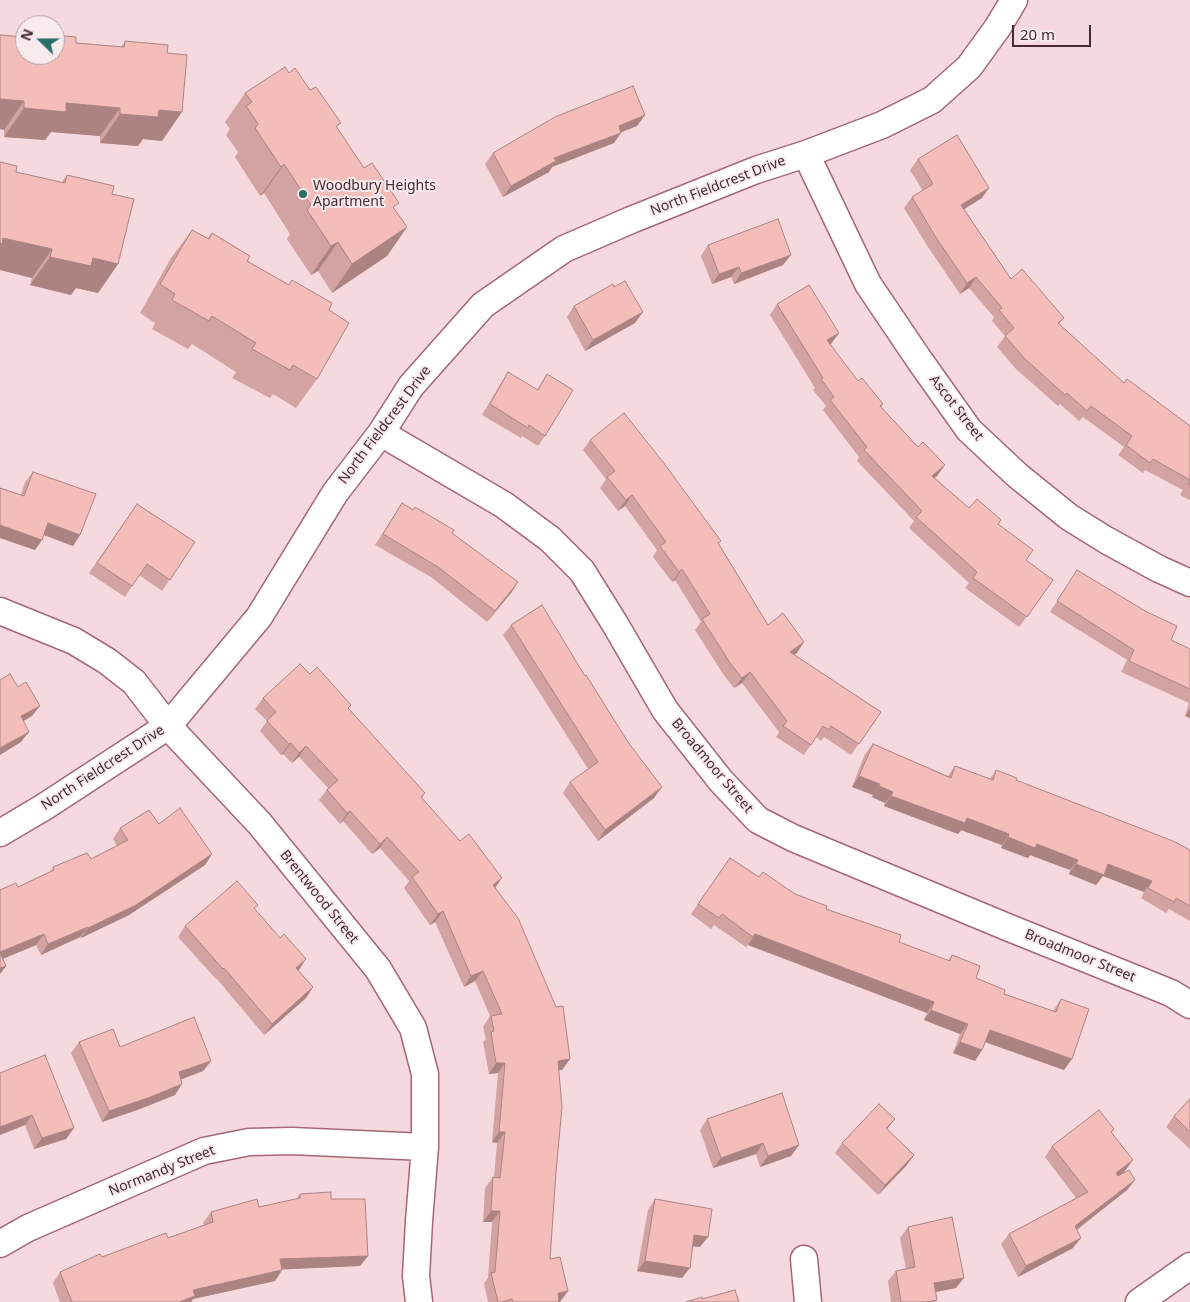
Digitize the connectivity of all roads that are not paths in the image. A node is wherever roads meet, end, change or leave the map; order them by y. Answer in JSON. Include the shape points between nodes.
{"nodes":[{"id":1,"x":1014,"y":0,"type":"edge"},
{"id":2,"x":806,"y":154,"type":"junction"},
{"id":3,"x":381,"y":432,"type":"junction"},
{"id":4,"x":1190,"y":583,"type":"edge"},
{"id":5,"x":0,"y":611,"type":"edge"},
{"id":6,"x":168,"y":726,"type":"junction"},
{"id":7,"x":0,"y":833,"type":"edge"},
{"id":8,"x":1190,"y":1006,"type":"edge"},
{"id":9,"x":425,"y":1147,"type":"junction"},
{"id":10,"x":0,"y":1244,"type":"edge"},
{"id":11,"x":804,"y":1259,"type":"dead end"},
{"id":12,"x":1190,"y":1266,"type":"edge"},
{"id":13,"x":1171,"y":1293,"type":"edge"},
{"id":14,"x":419,"y":1302,"type":"edge"},
{"id":15,"x":808,"y":1302,"type":"edge"},
{"id":16,"x":1139,"y":1302,"type":"edge"}],
"edges":[{"from":1,"to":2,"type":"street","name":"North Fieldcrest Drive","via":[[969,67],[932,100],[882,126]]},
{"from":2,"to":3,"type":"street","name":"North Fieldcrest Drive","via":[[756,170],[564,249],[482,305],[411,386]]},
{"from":2,"to":4,"type":"street","name":"Ascot Street","via":[[868,284],[969,430],[1017,475],[1069,516],[1106,540]]},
{"from":3,"to":6,"type":"street","name":"North Fieldcrest Drive","via":[[335,493],[259,617]]},
{"from":3,"to":8,"type":"street","name":"Broadmoor Street","via":[[504,505],[550,539],[582,571],[665,710],[721,782],[758,820],[819,849],[1171,993]]},
{"from":5,"to":6,"type":"street","name":"Brentwood Street","via":[[74,641],[107,661],[134,682]]},
{"from":6,"to":7,"type":"street","name":"North Fieldcrest Drive"},
{"from":6,"to":9,"type":"street","name":"Brentwood Street","via":[[260,824],[378,969],[413,1028],[425,1074]]},
{"from":9,"to":10,"type":"street","name":"Normandy Street","via":[[292,1140],[249,1142],[204,1151],[28,1228]]},
{"from":9,"to":14,"type":"street","name":"Brentwood Street","via":[[418,1221],[416,1276]]},
{"from":11,"to":15,"type":"street"},
{"from":12,"to":13,"type":"street"},
{"from":13,"to":16,"type":"street"}]}
